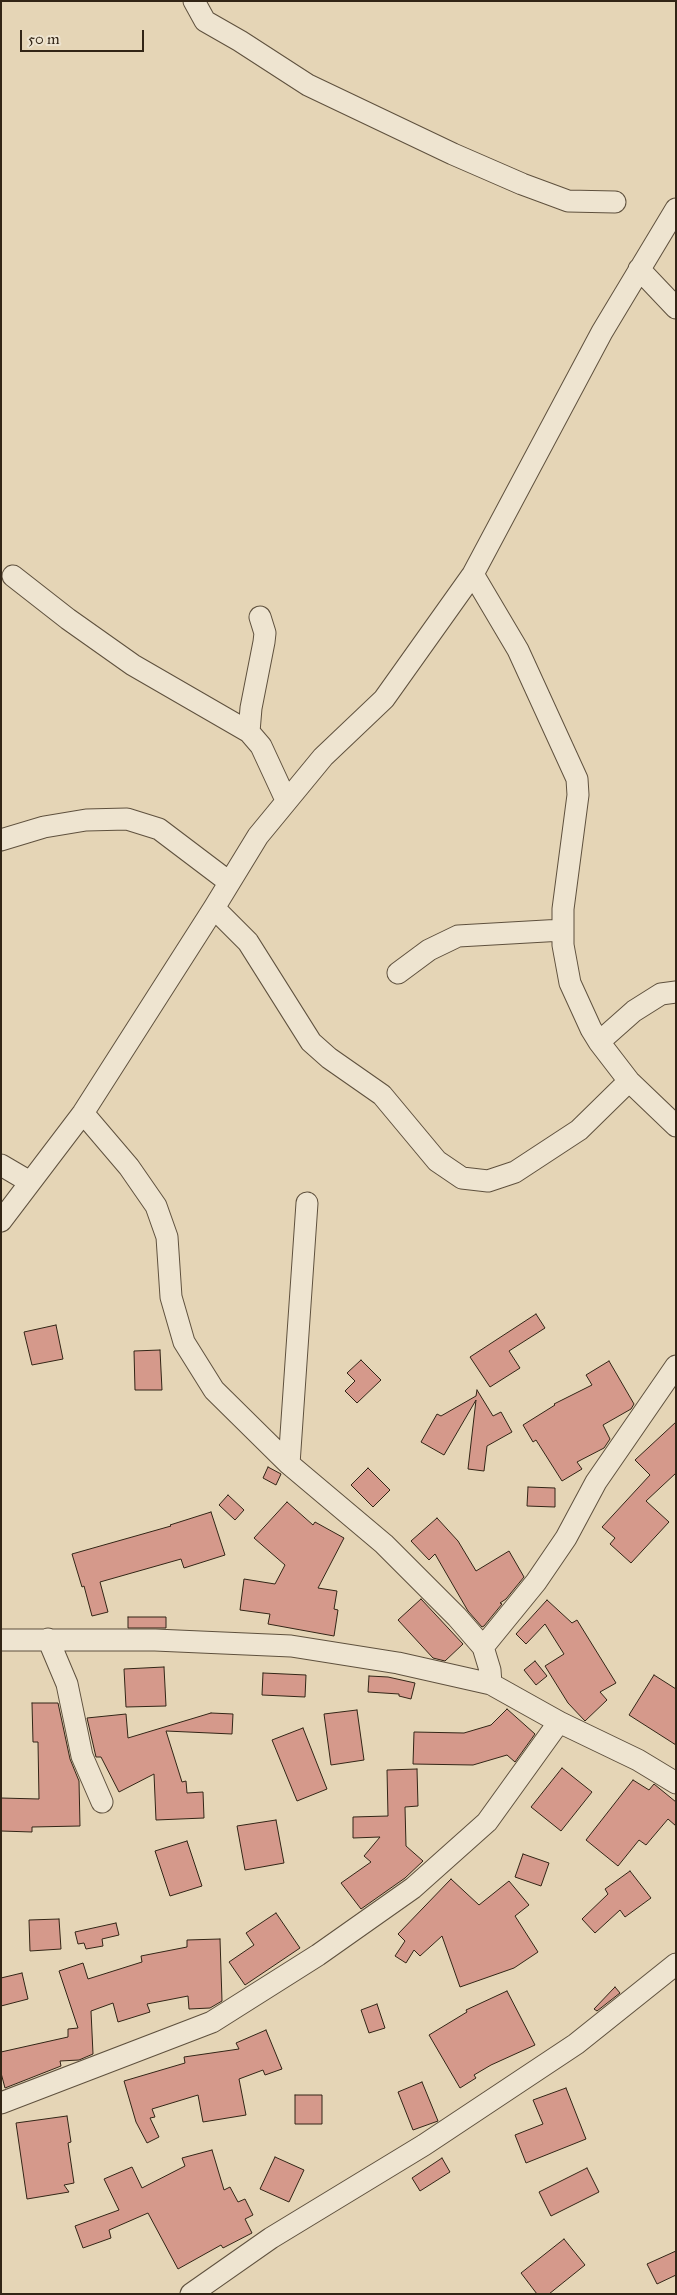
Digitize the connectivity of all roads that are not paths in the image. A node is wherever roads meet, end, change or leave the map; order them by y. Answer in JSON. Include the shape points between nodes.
{"nodes":[{"id":1,"x":194,"y":1,"type":"edge"},
{"id":2,"x":615,"y":202,"type":"dead end"},
{"id":3,"x":676,"y":209,"type":"edge"},
{"id":4,"x":639,"y":269,"type":"junction"},
{"id":5,"x":676,"y":308,"type":"edge"},
{"id":6,"x":473,"y":574,"type":"junction"},
{"id":7,"x":13,"y":576,"type":"dead end"},
{"id":8,"x":260,"y":617,"type":"dead end"},
{"id":9,"x":249,"y":732,"type":"junction"},
{"id":10,"x":286,"y":800,"type":"junction"},
{"id":11,"x":1,"y":840,"type":"edge"},
{"id":12,"x":229,"y":882,"type":"junction"},
{"id":13,"x":214,"y":908,"type":"junction"},
{"id":14,"x":563,"y":930,"type":"junction"},
{"id":15,"x":398,"y":973,"type":"dead end"},
{"id":16,"x":676,"y":992,"type":"edge"},
{"id":17,"x":599,"y":1042,"type":"junction"},
{"id":18,"x":629,"y":1081,"type":"junction"},
{"id":19,"x":83,"y":1113,"type":"junction"},
{"id":20,"x":676,"y":1126,"type":"edge"},
{"id":21,"x":1,"y":1165,"type":"edge"},
{"id":22,"x":30,"y":1182,"type":"junction"},
{"id":23,"x":307,"y":1203,"type":"dead end"},
{"id":24,"x":1,"y":1221,"type":"edge"},
{"id":25,"x":676,"y":1366,"type":"edge"},
{"id":26,"x":289,"y":1464,"type":"junction"},
{"id":27,"x":48,"y":1639,"type":"junction"},
{"id":28,"x":1,"y":1640,"type":"edge"},
{"id":29,"x":483,"y":1646,"type":"junction"},
{"id":30,"x":491,"y":1684,"type":"junction"},
{"id":31,"x":559,"y":1722,"type":"junction"},
{"id":32,"x":676,"y":1783,"type":"edge"},
{"id":33,"x":102,"y":1802,"type":"dead end"},
{"id":34,"x":676,"y":1964,"type":"edge"},
{"id":35,"x":1,"y":2103,"type":"edge"},
{"id":36,"x":191,"y":2294,"type":"edge"}],
"edges":[{"from":1,"to":2,"type":"street","via":[[205,21],[308,86],[522,184],[568,200]]},
{"from":3,"to":4,"type":"street"},
{"from":4,"to":5,"type":"street"},
{"from":4,"to":6,"type":"street"},
{"from":6,"to":10,"type":"street","via":[[384,699],[323,757]]},
{"from":6,"to":14,"type":"street","via":[[518,650],[577,778],[578,795]]},
{"from":7,"to":9,"type":"street","via":[[133,665]]},
{"from":8,"to":9,"type":"street","via":[[265,633]]},
{"from":9,"to":10,"type":"street","via":[[261,746]]},
{"from":10,"to":12,"type":"street"},
{"from":11,"to":12,"type":"street","via":[[44,827],[86,820],[127,820],[159,829]]},
{"from":12,"to":13,"type":"street"},
{"from":13,"to":18,"type":"street","via":[[248,942],[311,1042],[382,1095],[437,1161],[462,1178],[488,1181],[515,1172],[579,1130]]},
{"from":13,"to":19,"type":"street"},
{"from":14,"to":15,"type":"street","via":[[458,936],[429,950]]},
{"from":14,"to":17,"type":"street","via":[[570,983]]},
{"from":16,"to":17,"type":"street","via":[[661,994],[634,1011]]},
{"from":17,"to":18,"type":"street"},
{"from":18,"to":20,"type":"street"},
{"from":19,"to":22,"type":"street"},
{"from":19,"to":26,"type":"street","via":[[129,1167],[156,1206],[167,1237],[171,1297],[184,1342],[214,1390]]},
{"from":21,"to":22,"type":"street"},
{"from":22,"to":24,"type":"street"},
{"from":23,"to":26,"type":"street"},
{"from":25,"to":29,"type":"street","via":[[596,1482],[566,1538],[536,1582]]},
{"from":26,"to":29,"type":"street","via":[[384,1544]]},
{"from":27,"to":28,"type":"street"},
{"from":27,"to":30,"type":"street","via":[[291,1646],[398,1663]]},
{"from":27,"to":33,"type":"street","via":[[67,1684],[82,1756]]},
{"from":29,"to":30,"type":"street"},
{"from":30,"to":31,"type":"street"},
{"from":31,"to":32,"type":"street","via":[[638,1760]]},
{"from":31,"to":35,"type":"street","via":[[486,1822],[413,1888],[318,1955],[212,2022]]},
{"from":34,"to":36,"type":"street","via":[[576,2044],[424,2145],[272,2238]]}]}
